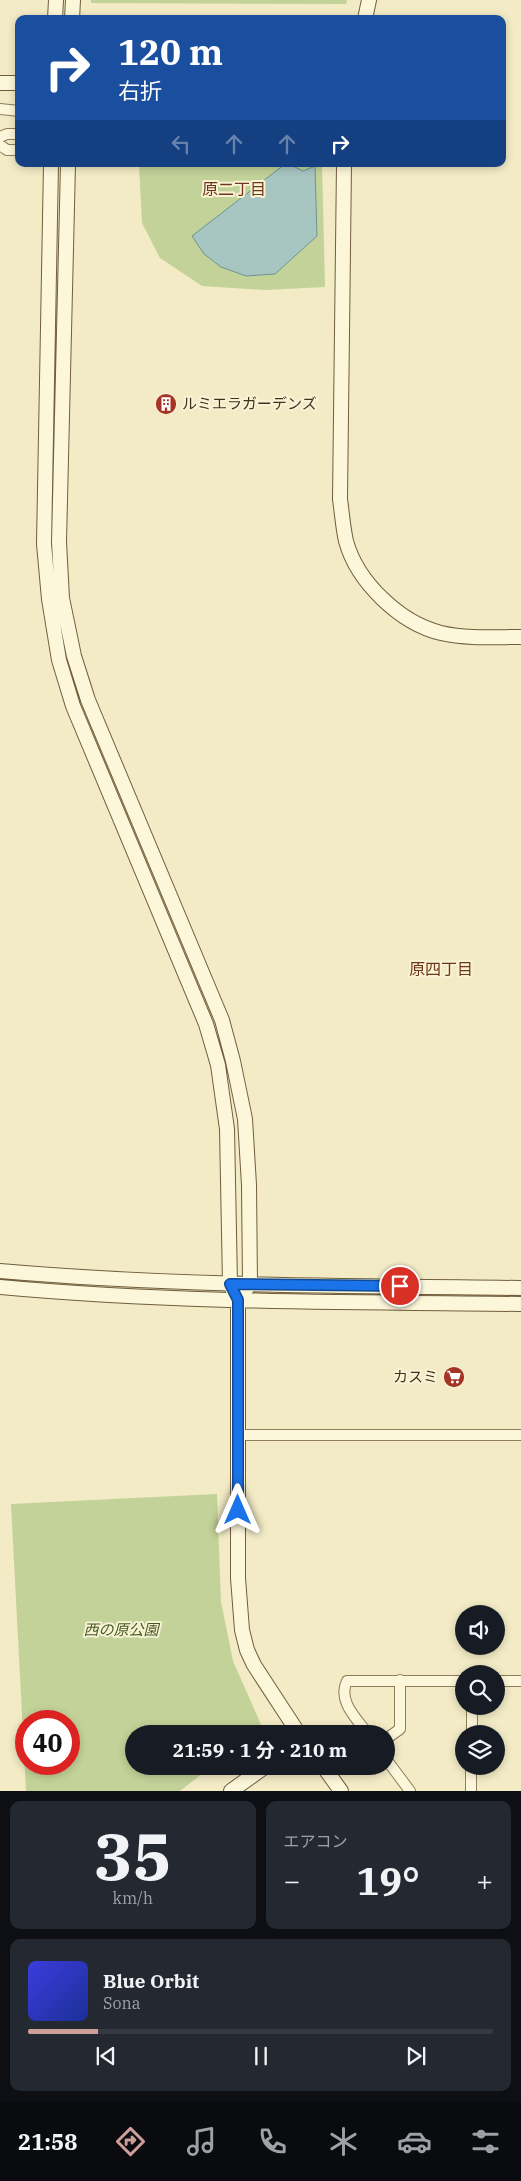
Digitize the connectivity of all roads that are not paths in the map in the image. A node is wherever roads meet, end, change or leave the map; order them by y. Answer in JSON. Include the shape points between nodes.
{"nodes":[{"id":1,"x":56,"y":0,"type":"edge"},
{"id":2,"x":73,"y":0,"type":"edge"},
{"id":3,"x":369,"y":0,"type":"edge"},
{"id":4,"x":55,"y":15,"type":"edge"},
{"id":5,"x":72,"y":15,"type":"edge"},
{"id":6,"x":365,"y":15,"type":"edge"},
{"id":7,"x":0,"y":83,"type":"edge"},
{"id":8,"x":15,"y":84,"type":"edge"},
{"id":9,"x":0,"y":109,"type":"edge"},
{"id":10,"x":15,"y":111,"type":"edge"},
{"id":11,"x":51,"y":167,"type":"edge"},
{"id":12,"x":68,"y":167,"type":"edge"},
{"id":13,"x":344,"y":167,"type":"edge"},
{"id":14,"x":521,"y":637,"type":"edge"},
{"id":15,"x":0,"y":1271,"type":"edge"},
{"id":16,"x":230,"y":1284,"type":"junction"},
{"id":17,"x":250,"y":1284,"type":"junction"},
{"id":18,"x":0,"y":1287,"type":"edge"},
{"id":19,"x":521,"y":1288,"type":"edge"},
{"id":20,"x":238,"y":1300,"type":"junction"},
{"id":21,"x":521,"y":1304,"type":"edge"},
{"id":22,"x":238,"y":1435,"type":"junction"},
{"id":23,"x":521,"y":1435,"type":"edge"},
{"id":24,"x":400,"y":1680,"type":"junction"},
{"id":25,"x":455,"y":1681,"type":"edge"},
{"id":26,"x":505,"y":1681,"type":"edge"},
{"id":27,"x":521,"y":1681,"type":"edge"},
{"id":28,"x":294,"y":1725,"type":"edge"},
{"id":29,"x":362,"y":1725,"type":"edge"},
{"id":30,"x":395,"y":1733,"type":"edge"},
{"id":31,"x":395,"y":1771,"type":"edge"},
{"id":32,"x":253,"y":1775,"type":"edge"},
{"id":33,"x":329,"y":1775,"type":"edge"},
{"id":34,"x":471,"y":1775,"type":"edge"},
{"id":35,"x":231,"y":1791,"type":"edge"},
{"id":36,"x":340,"y":1791,"type":"edge"},
{"id":37,"x":410,"y":1791,"type":"edge"},
{"id":38,"x":471,"y":1791,"type":"edge"}],
"edges":[{"from":1,"to":4,"type":"street"},
{"from":2,"to":5,"type":"street"},
{"from":3,"to":6,"type":"street"},
{"from":7,"to":8,"type":"street"},
{"from":9,"to":10,"type":"street"},
{"from":11,"to":16,"type":"street","via":[[44,544],[49,599],[59,660],[73,706],[206,1024],[218,1065],[228,1130]]},
{"from":12,"to":17,"type":"street","via":[[59,542],[62,598],[74,656],[88,700],[222,1020],[234,1061],[245,1119]]},
{"from":13,"to":14,"type":"street","via":[[340,499],[347,542],[365,580],[386,604],[414,622],[440,633],[470,637]]},
{"from":15,"to":16,"type":"street"},
{"from":16,"to":17,"type":"street"},
{"from":16,"to":20,"type":"street"},
{"from":17,"to":19,"type":"street"},
{"from":17,"to":20,"type":"street"},
{"from":18,"to":20,"type":"street","via":[[86,1295]]},
{"from":20,"to":21,"type":"street"},
{"from":20,"to":22,"type":"street"},
{"from":22,"to":23,"type":"street"},
{"from":22,"to":28,"type":"street","via":[[238,1578],[242,1630],[254,1665]]},
{"from":24,"to":25,"type":"street"},
{"from":24,"to":29,"type":"street","via":[[347,1681],[345,1702]]},
{"from":24,"to":30,"type":"street","via":[[400,1729]]},
{"from":26,"to":27,"type":"street"},
{"from":31,"to":37,"type":"street"},
{"from":32,"to":35,"type":"street"},
{"from":33,"to":36,"type":"street"},
{"from":34,"to":38,"type":"street"}]}
